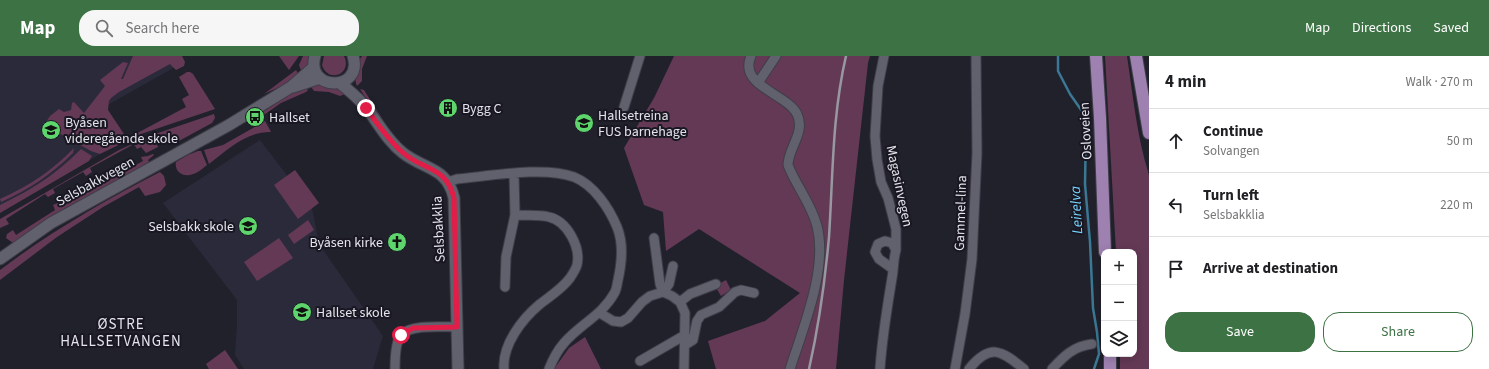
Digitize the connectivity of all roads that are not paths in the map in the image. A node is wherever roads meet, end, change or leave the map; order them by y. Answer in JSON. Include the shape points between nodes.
{"nodes":[{"id":1,"x":354,"y":56,"type":"edge"},
{"id":2,"x":640,"y":56,"type":"edge"},
{"id":3,"x":751,"y":56,"type":"edge"},
{"id":4,"x":776,"y":56,"type":"edge"},
{"id":5,"x":884,"y":56,"type":"edge"},
{"id":6,"x":976,"y":56,"type":"edge"},
{"id":7,"x":1096,"y":56,"type":"edge"},
{"id":8,"x":1136,"y":56,"type":"edge"},
{"id":9,"x":315,"y":61,"type":"edge"},
{"id":10,"x":351,"y":75,"type":"junction"},
{"id":11,"x":320,"y":78,"type":"junction"},
{"id":12,"x":340,"y":83,"type":"junction"},
{"id":13,"x":758,"y":83,"type":"junction"},
{"id":14,"x":291,"y":88,"type":"junction"},
{"id":15,"x":362,"y":103,"type":"junction"},
{"id":16,"x":624,"y":106,"type":"dead end"},
{"id":17,"x":1149,"y":133,"type":"edge"},
{"id":18,"x":514,"y":174,"type":"junction"},
{"id":19,"x":448,"y":182,"type":"junction"},
{"id":20,"x":515,"y":215,"type":"junction"},
{"id":21,"x":654,"y":238,"type":"dead end"},
{"id":22,"x":1105,"y":249,"type":"edge"},
{"id":23,"x":896,"y":250,"type":"junction"},
{"id":24,"x":0,"y":259,"type":"edge"},
{"id":25,"x":673,"y":266,"type":"dead end"},
{"id":26,"x":893,"y":269,"type":"junction"},
{"id":27,"x":716,"y":284,"type":"dead end"},
{"id":28,"x":505,"y":287,"type":"dead end"},
{"id":29,"x":663,"y":292,"type":"junction"},
{"id":30,"x":754,"y":293,"type":"dead end"},
{"id":31,"x":680,"y":302,"type":"junction"},
{"id":32,"x":600,"y":313,"type":"junction"},
{"id":33,"x":457,"y":327,"type":"junction"},
{"id":34,"x":685,"y":334,"type":"junction"},
{"id":35,"x":1092,"y":344,"type":"dead end"},
{"id":36,"x":685,"y":345,"type":"junction"},
{"id":37,"x":1110,"y":357,"type":"edge"},
{"id":38,"x":640,"y":361,"type":"dead end"},
{"id":39,"x":395,"y":369,"type":"edge"},
{"id":40,"x":458,"y":369,"type":"edge"},
{"id":41,"x":504,"y":369,"type":"edge"},
{"id":42,"x":549,"y":369,"type":"edge"},
{"id":43,"x":684,"y":369,"type":"edge"},
{"id":44,"x":790,"y":369,"type":"edge"},
{"id":45,"x":880,"y":369,"type":"edge"},
{"id":46,"x":955,"y":369,"type":"edge"},
{"id":47,"x":969,"y":369,"type":"edge"},
{"id":48,"x":1024,"y":369,"type":"edge"},
{"id":49,"x":1052,"y":369,"type":"edge"},
{"id":50,"x":1110,"y":369,"type":"edge"}],
"edges":[{"from":1,"to":10,"type":"street","via":[[355,64]]},
{"from":2,"to":16,"type":"street"},
{"from":3,"to":13,"type":"street","via":[[748,66],[750,74]]},
{"from":4,"to":13,"type":"street"},
{"from":5,"to":23,"type":"street","name":"Magasinvegen","via":[[878,86],[875,136],[882,182],[896,229]]},
{"from":6,"to":46,"type":"street","name":"Gammel-lina","via":[[972,259]]},
{"from":7,"to":22,"type":"highway","name":"Osloveien"},
{"from":8,"to":17,"type":"highway"},
{"from":9,"to":11,"type":"street"},
{"from":9,"to":14,"type":"street","name":"Selsbakkvegen"},
{"from":10,"to":12,"type":"street"},
{"from":10,"to":15,"type":"street","name":"Selsbakklia"},
{"from":11,"to":12,"type":"street","via":[[333,84]]},
{"from":11,"to":14,"type":"street","name":"Selsbakkvegen"},
{"from":12,"to":15,"type":"street","name":"Selsbakklia"},
{"from":13,"to":44,"type":"street","via":[[797,114],[798,136],[788,158],[788,165],[810,206],[817,226],[820,248],[810,309]]},
{"from":14,"to":24,"type":"street","name":"Selsbakkvegen","via":[[51,223]]},
{"from":15,"to":19,"type":"street","name":"Selsbakklia","via":[[402,152]]},
{"from":18,"to":19,"type":"street"},
{"from":18,"to":20,"type":"street"},
{"from":18,"to":32,"type":"street","via":[[548,172],[576,178],[593,190],[611,212],[621,237],[622,264],[615,291]]},
{"from":19,"to":33,"type":"street","name":"Selsbakklia","via":[[454,198]]},
{"from":20,"to":28,"type":"street","via":[[506,257]]},
{"from":20,"to":41,"type":"street","via":[[550,217],[563,225],[573,237],[578,252],[577,266],[569,279],[538,305],[512,336],[506,350]]},
{"from":21,"to":29,"type":"street"},
{"from":23,"to":26,"type":"street","name":"Magasinvegen"},
{"from":23,"to":26,"type":"street","name":"Magasinvegen","via":[[892,243],[885,241],[878,244],[875,252],[879,260]]},
{"from":25,"to":29,"type":"street","via":[[669,284]]},
{"from":26,"to":45,"type":"street","name":"Magasinvegen","via":[[882,336]]},
{"from":27,"to":31,"type":"street","via":[[690,294]]},
{"from":29,"to":31,"type":"street"},
{"from":29,"to":32,"type":"street","via":[[650,296],[621,322],[613,321]]},
{"from":30,"to":36,"type":"street","via":[[741,290],[736,292],[719,307],[701,315],[693,340]]},
{"from":31,"to":34,"type":"street","via":[[685,313]]},
{"from":32,"to":42,"type":"street","via":[[564,342],[555,354]]},
{"from":33,"to":39,"type":"street","via":[[413,328],[401,335],[396,347]]},
{"from":33,"to":40,"type":"street","name":"Selsbakklia"},
{"from":34,"to":36,"type":"street"},
{"from":34,"to":38,"type":"street"},
{"from":35,"to":49,"type":"street","via":[[1077,347],[1066,354]]},
{"from":36,"to":43,"type":"street"},
{"from":37,"to":50,"type":"highway"},
{"from":47,"to":48,"type":"street","via":[[977,359],[994,352],[1010,357]]}]}
